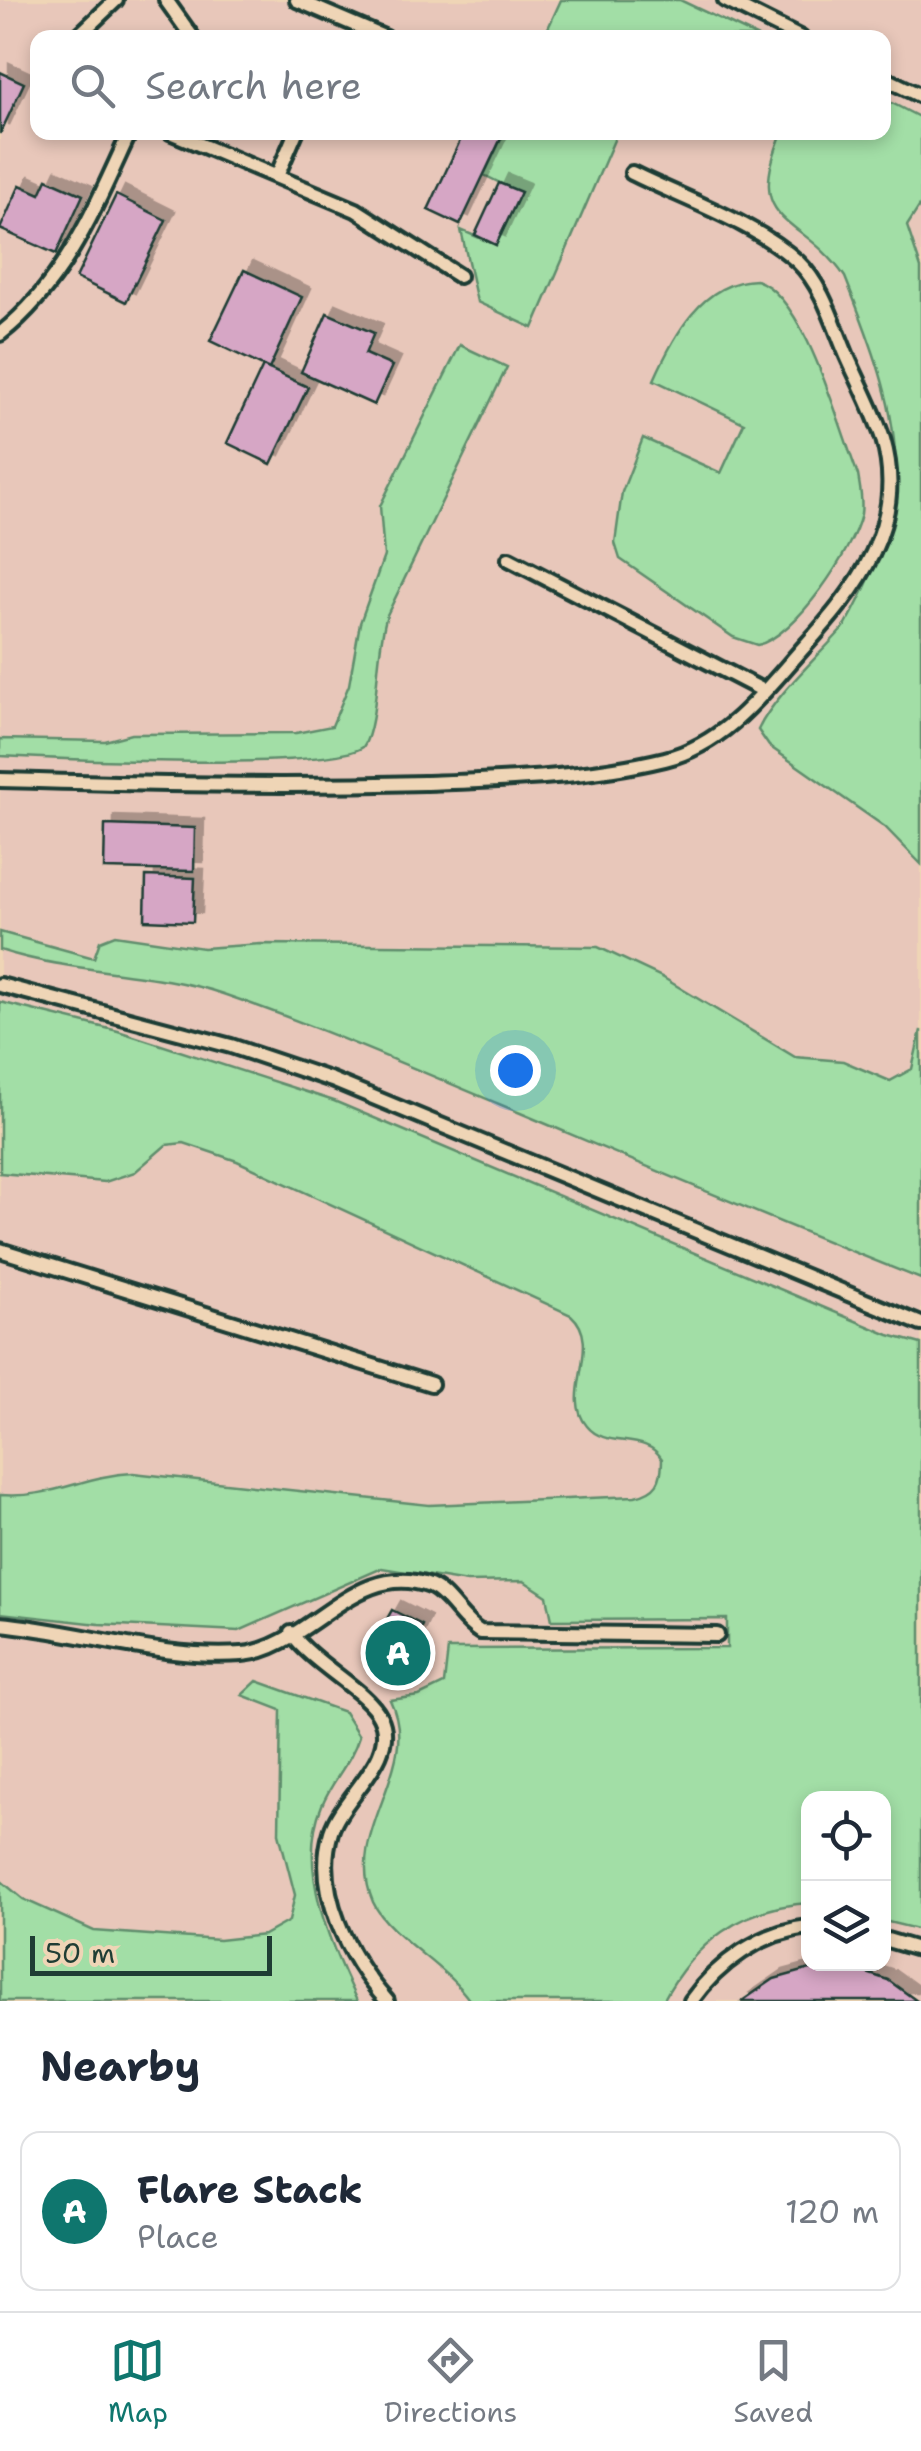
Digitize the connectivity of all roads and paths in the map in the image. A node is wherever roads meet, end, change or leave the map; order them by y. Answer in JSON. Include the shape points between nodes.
{"nodes":[{"id":1,"x":116,"y":0,"type":"edge"},
{"id":2,"x":166,"y":0,"type":"edge"},
{"id":3,"x":297,"y":0,"type":"edge"},
{"id":4,"x":725,"y":0,"type":"edge"},
{"id":5,"x":84,"y":30,"type":"edge"},
{"id":6,"x":187,"y":30,"type":"edge"},
{"id":7,"x":367,"y":30,"type":"edge"},
{"id":8,"x":786,"y":30,"type":"edge"},
{"id":9,"x":891,"y":81,"type":"edge"},
{"id":10,"x":921,"y":96,"type":"edge"},
{"id":11,"x":126,"y":140,"type":"edge"},
{"id":12,"x":189,"y":140,"type":"edge"},
{"id":13,"x":293,"y":140,"type":"edge"},
{"id":14,"x":632,"y":174,"type":"dead end"},
{"id":15,"x":277,"y":176,"type":"junction"},
{"id":16,"x":459,"y":276,"type":"dead end"},
{"id":17,"x":0,"y":334,"type":"edge"},
{"id":18,"x":509,"y":559,"type":"dead end"},
{"id":19,"x":764,"y":692,"type":"junction"},
{"id":20,"x":0,"y":780,"type":"edge"},
{"id":21,"x":0,"y":985,"type":"edge"},
{"id":22,"x":0,"y":1250,"type":"edge"},
{"id":23,"x":921,"y":1324,"type":"edge"},
{"id":24,"x":431,"y":1384,"type":"dead end"},
{"id":25,"x":0,"y":1624,"type":"edge"},
{"id":26,"x":291,"y":1633,"type":"junction"},
{"id":27,"x":717,"y":1635,"type":"dead end"},
{"id":28,"x":801,"y":1929,"type":"edge"},
{"id":29,"x":891,"y":1941,"type":"edge"},
{"id":30,"x":921,"y":1950,"type":"edge"},
{"id":31,"x":387,"y":2001,"type":"edge"},
{"id":32,"x":691,"y":2001,"type":"edge"}],
"edges":[{"from":1,"to":5,"type":"lane"},
{"from":2,"to":6,"type":"lane"},
{"from":3,"to":7,"type":"lane"},
{"from":4,"to":8,"type":"lane"},
{"from":9,"to":10,"type":"lane"},
{"from":11,"to":17,"type":"lane","via":[[64,268]]},
{"from":12,"to":15,"type":"lane"},
{"from":13,"to":15,"type":"lane"},
{"from":14,"to":19,"type":"lane","via":[[764,238],[799,263],[821,296],[883,439],[889,501],[876,550],[836,612]]},
{"from":15,"to":16,"type":"lane","via":[[356,210]]},
{"from":18,"to":19,"type":"lane"},
{"from":19,"to":20,"type":"lane","via":[[724,731],[682,754],[512,780],[310,786]]},
{"from":21,"to":23,"type":"lane","via":[[332,1080]]},
{"from":22,"to":24,"type":"lane"},
{"from":25,"to":26,"type":"lane","via":[[220,1655],[261,1650]]},
{"from":26,"to":27,"type":"lane","via":[[365,1589],[401,1581],[436,1590],[480,1632]]},
{"from":26,"to":31,"type":"lane","via":[[314,1662],[370,1703],[384,1728],[377,1761],[335,1820],[328,1850],[335,1913],[350,1952]]},
{"from":28,"to":32,"type":"lane","via":[[744,1951]]},
{"from":29,"to":30,"type":"lane"}]}
